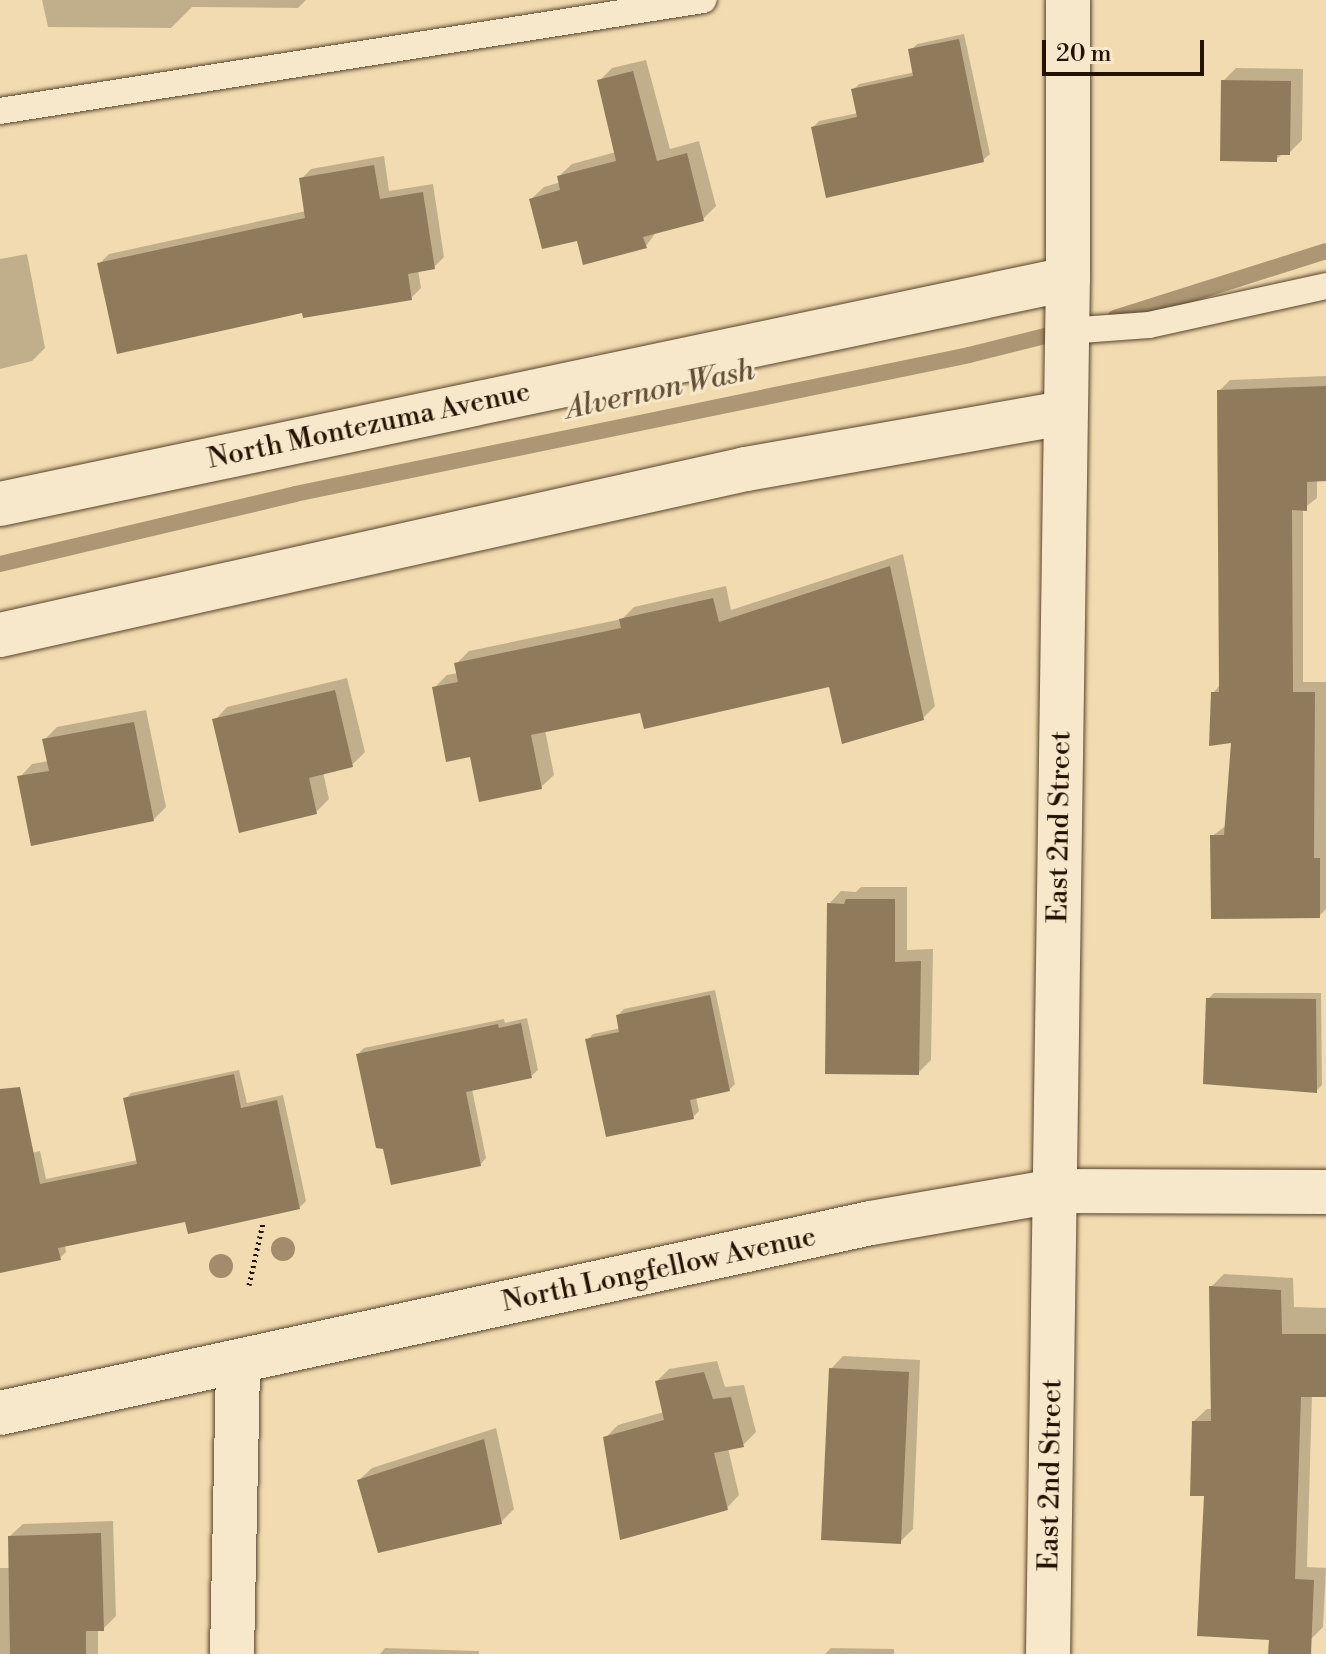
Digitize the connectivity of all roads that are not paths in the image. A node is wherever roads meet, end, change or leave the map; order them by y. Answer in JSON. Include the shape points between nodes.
{"nodes":[{"id":1,"x":703,"y":0,"type":"edge"},
{"id":2,"x":1068,"y":0,"type":"edge"},
{"id":3,"x":0,"y":111,"type":"edge"},
{"id":4,"x":1068,"y":279,"type":"junction"},
{"id":5,"x":1326,"y":286,"type":"edge"},
{"id":6,"x":1067,"y":331,"type":"junction"},
{"id":7,"x":1065,"y":413,"type":"junction"},
{"id":8,"x":0,"y":504,"type":"edge"},
{"id":9,"x":0,"y":635,"type":"edge"},
{"id":10,"x":1055,"y":1191,"type":"junction"},
{"id":11,"x":1326,"y":1192,"type":"edge"},
{"id":12,"x":238,"y":1363,"type":"junction"},
{"id":13,"x":0,"y":1413,"type":"edge"},
{"id":14,"x":232,"y":1654,"type":"edge"},
{"id":15,"x":1048,"y":1654,"type":"edge"}],
"edges":[{"from":1,"to":3,"type":"lane"},
{"from":2,"to":4,"type":"street","name":"East 2nd Street"},
{"from":4,"to":6,"type":"street","name":"East 2nd Street"},
{"from":4,"to":8,"type":"street","name":"North Montezuma Avenue"},
{"from":5,"to":6,"type":"lane","via":[[1149,325]]},
{"from":6,"to":7,"type":"street","name":"East 2nd Street"},
{"from":7,"to":9,"type":"street","via":[[746,469]]},
{"from":7,"to":10,"type":"street","name":"East 2nd Street"},
{"from":10,"to":11,"type":"street","name":"North Longfellow Avenue"},
{"from":10,"to":12,"type":"street","name":"North Longfellow Avenue","via":[[871,1223]]},
{"from":10,"to":15,"type":"street","name":"East 2nd Street"},
{"from":12,"to":13,"type":"street","name":"North Longfellow Avenue"},
{"from":12,"to":14,"type":"street"}]}
